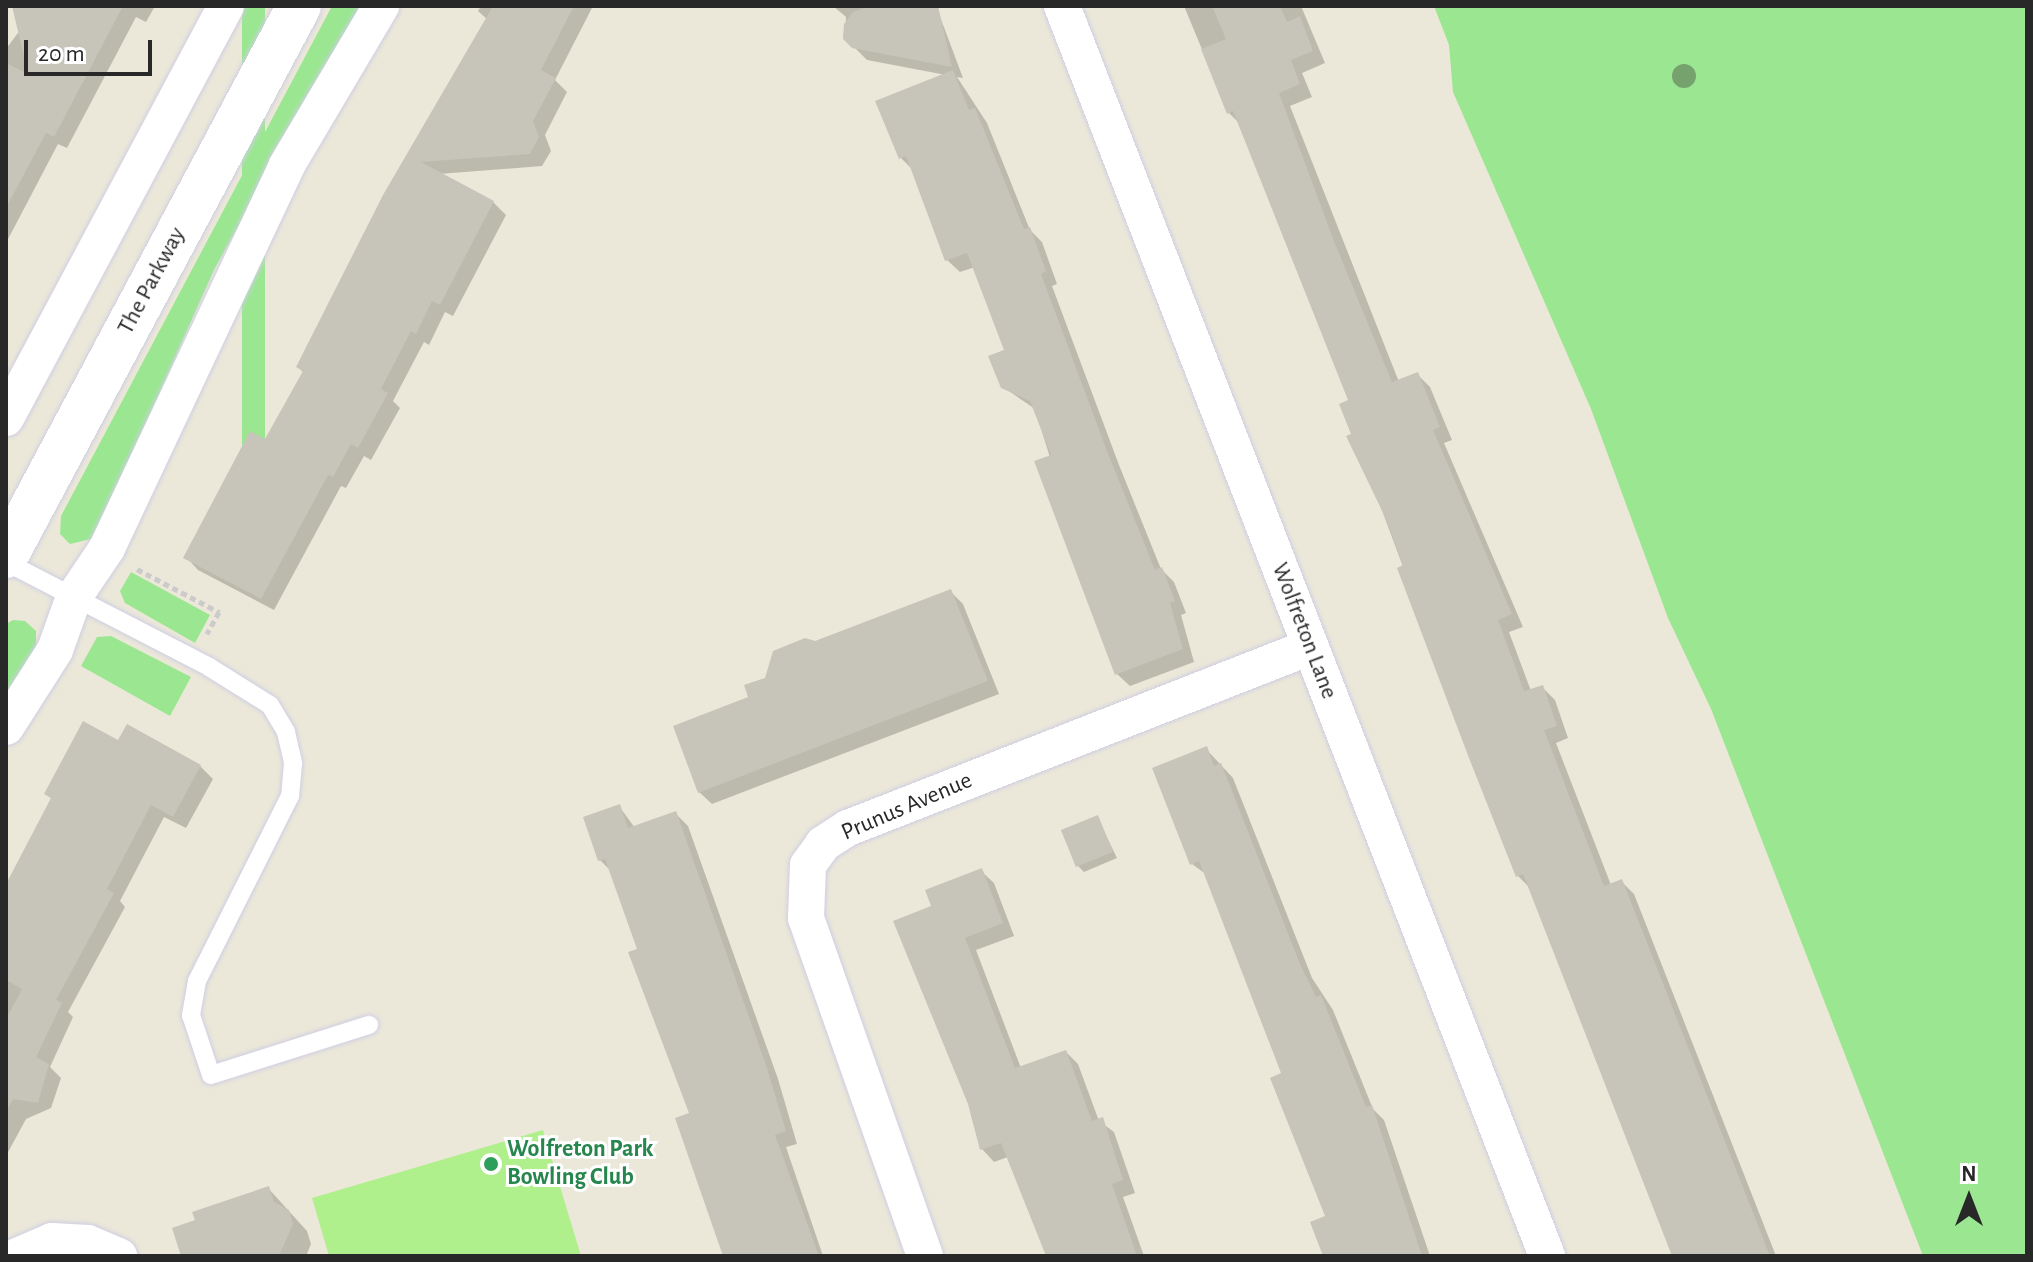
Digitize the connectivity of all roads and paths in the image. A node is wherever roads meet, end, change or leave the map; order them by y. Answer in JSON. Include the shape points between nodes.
{"nodes":[{"id":1,"x":226,"y":6,"type":"edge"},
{"id":2,"x":299,"y":6,"type":"edge"},
{"id":3,"x":381,"y":6,"type":"edge"},
{"id":4,"x":1062,"y":6,"type":"edge"},
{"id":5,"x":6,"y":418,"type":"edge"},
{"id":6,"x":107,"y":548,"type":"junction"},
{"id":7,"x":6,"y":559,"type":"edge"},
{"id":8,"x":74,"y":597,"type":"junction"},
{"id":9,"x":1310,"y":647,"type":"junction"},
{"id":10,"x":194,"y":659,"type":"junction"},
{"id":11,"x":6,"y":727,"type":"edge"},
{"id":12,"x":369,"y":1025,"type":"dead end"},
{"id":13,"x":17,"y":1256,"type":"edge"},
{"id":14,"x":119,"y":1256,"type":"edge"},
{"id":15,"x":925,"y":1256,"type":"edge"},
{"id":16,"x":1547,"y":1256,"type":"edge"}],
"edges":[{"from":1,"to":5,"type":"street"},
{"from":2,"to":7,"type":"street","name":"The Parkway"},
{"from":3,"to":6,"type":"street","via":[[287,165]]},
{"from":4,"to":9,"type":"street","name":"Wolfreton Lane"},
{"from":6,"to":8,"type":"street"},
{"from":6,"to":10,"type":"path","via":[[219,612]]},
{"from":7,"to":8,"type":"lane"},
{"from":8,"to":10,"type":"lane"},
{"from":8,"to":11,"type":"street","via":[[55,650]]},
{"from":9,"to":15,"type":"street","name":"Prunus Avenue","via":[[848,828],[823,844],[808,865],[806,918]]},
{"from":9,"to":16,"type":"street","name":"Wolfreton Lane"},
{"from":10,"to":12,"type":"lane","via":[[270,705],[286,732],[293,763],[290,796],[197,981],[191,1015],[211,1075]]},
{"from":13,"to":14,"type":"street","via":[[52,1241],[88,1243]]}]}
